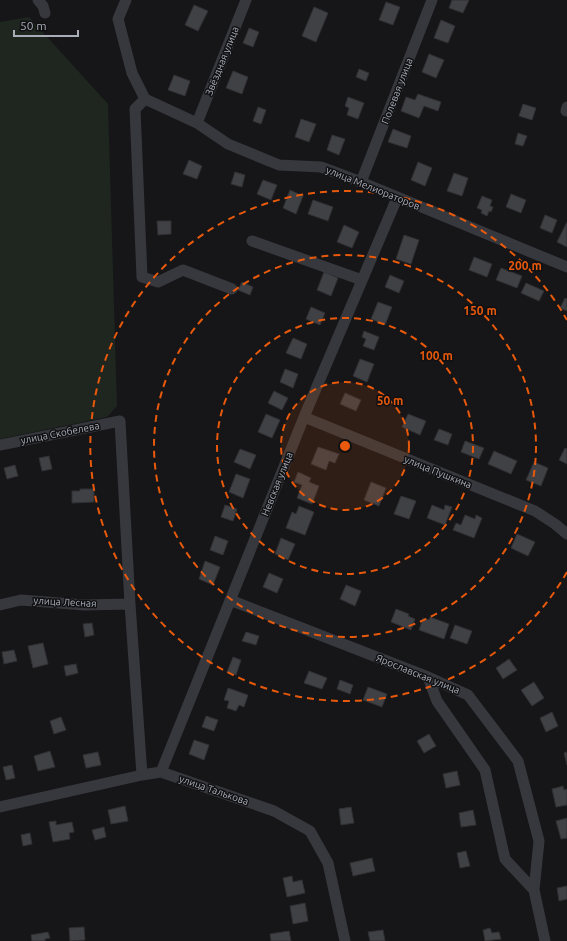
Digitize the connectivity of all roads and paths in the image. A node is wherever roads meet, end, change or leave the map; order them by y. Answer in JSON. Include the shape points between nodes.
{"nodes":[{"id":1,"x":38,"y":0,"type":"edge"},
{"id":2,"x":126,"y":0,"type":"edge"},
{"id":3,"x":246,"y":0,"type":"edge"},
{"id":4,"x":432,"y":0,"type":"edge"},
{"id":5,"x":44,"y":13,"type":"dead end"},
{"id":6,"x":145,"y":99,"type":"junction"},
{"id":7,"x":197,"y":123,"type":"junction"},
{"id":8,"x":361,"y":182,"type":"junction"},
{"id":9,"x":397,"y":198,"type":"junction"},
{"id":10,"x":252,"y":241,"type":"dead end"},
{"id":11,"x":567,"y":267,"type":"edge"},
{"id":12,"x":362,"y":280,"type":"junction"},
{"id":13,"x":232,"y":289,"type":"dead end"},
{"id":14,"x":304,"y":417,"type":"junction"},
{"id":15,"x":0,"y":445,"type":"edge"},
{"id":16,"x":567,"y":534,"type":"edge"},
{"id":17,"x":230,"y":600,"type":"junction"},
{"id":18,"x":130,"y":604,"type":"junction"},
{"id":19,"x":0,"y":605,"type":"edge"},
{"id":20,"x":428,"y":677,"type":"junction"},
{"id":21,"x":161,"y":772,"type":"junction"},
{"id":22,"x":142,"y":775,"type":"junction"},
{"id":23,"x":0,"y":807,"type":"edge"},
{"id":24,"x":534,"y":890,"type":"junction"},
{"id":25,"x":345,"y":941,"type":"edge"},
{"id":26,"x":545,"y":941,"type":"edge"}],
"edges":[{"from":1,"to":5,"type":"street","via":[[43,6]]},
{"from":2,"to":6,"type":"street","via":[[118,20],[132,73]]},
{"from":3,"to":7,"type":"street","name":"Звёздная улица"},
{"from":4,"to":8,"type":"street","name":"Полевая улица"},
{"from":6,"to":7,"type":"street","name":"улица Мелиораторов"},
{"from":6,"to":13,"type":"street","via":[[135,109],[142,277],[158,282],[183,270]]},
{"from":7,"to":8,"type":"street","name":"улица Мелиораторов","via":[[228,144],[279,165],[321,167]]},
{"from":8,"to":9,"type":"street","name":"улица Мелиораторов"},
{"from":9,"to":11,"type":"street","name":"улица Мелиораторов"},
{"from":9,"to":12,"type":"street","name":"Невская улица"},
{"from":10,"to":12,"type":"street"},
{"from":12,"to":14,"type":"street","name":"Невская улица"},
{"from":14,"to":16,"type":"street","name":"улица Пушкина","via":[[535,511]]},
{"from":14,"to":17,"type":"street","name":"Невская улица"},
{"from":15,"to":18,"type":"street","name":"улица Скобелева","via":[[120,421]]},
{"from":17,"to":20,"type":"street","name":"Ярославская улица"},
{"from":17,"to":21,"type":"street","name":"Невская улица"},
{"from":18,"to":19,"type":"street","name":"улица Лесная","via":[[84,605],[21,600]]},
{"from":18,"to":22,"type":"street"},
{"from":20,"to":24,"type":"street","via":[[437,701],[485,770],[505,859]]},
{"from":20,"to":24,"type":"street","name":"Ярославская улица","via":[[468,695],[518,761],[539,841]]},
{"from":21,"to":22,"type":"street","name":"улица Талькова"},
{"from":21,"to":25,"type":"street","name":"улица Талькова","via":[[274,811],[310,831],[328,863]]},
{"from":22,"to":23,"type":"street","name":"улица Талькова"},
{"from":24,"to":26,"type":"street","name":"Ярославская улица"}]}
